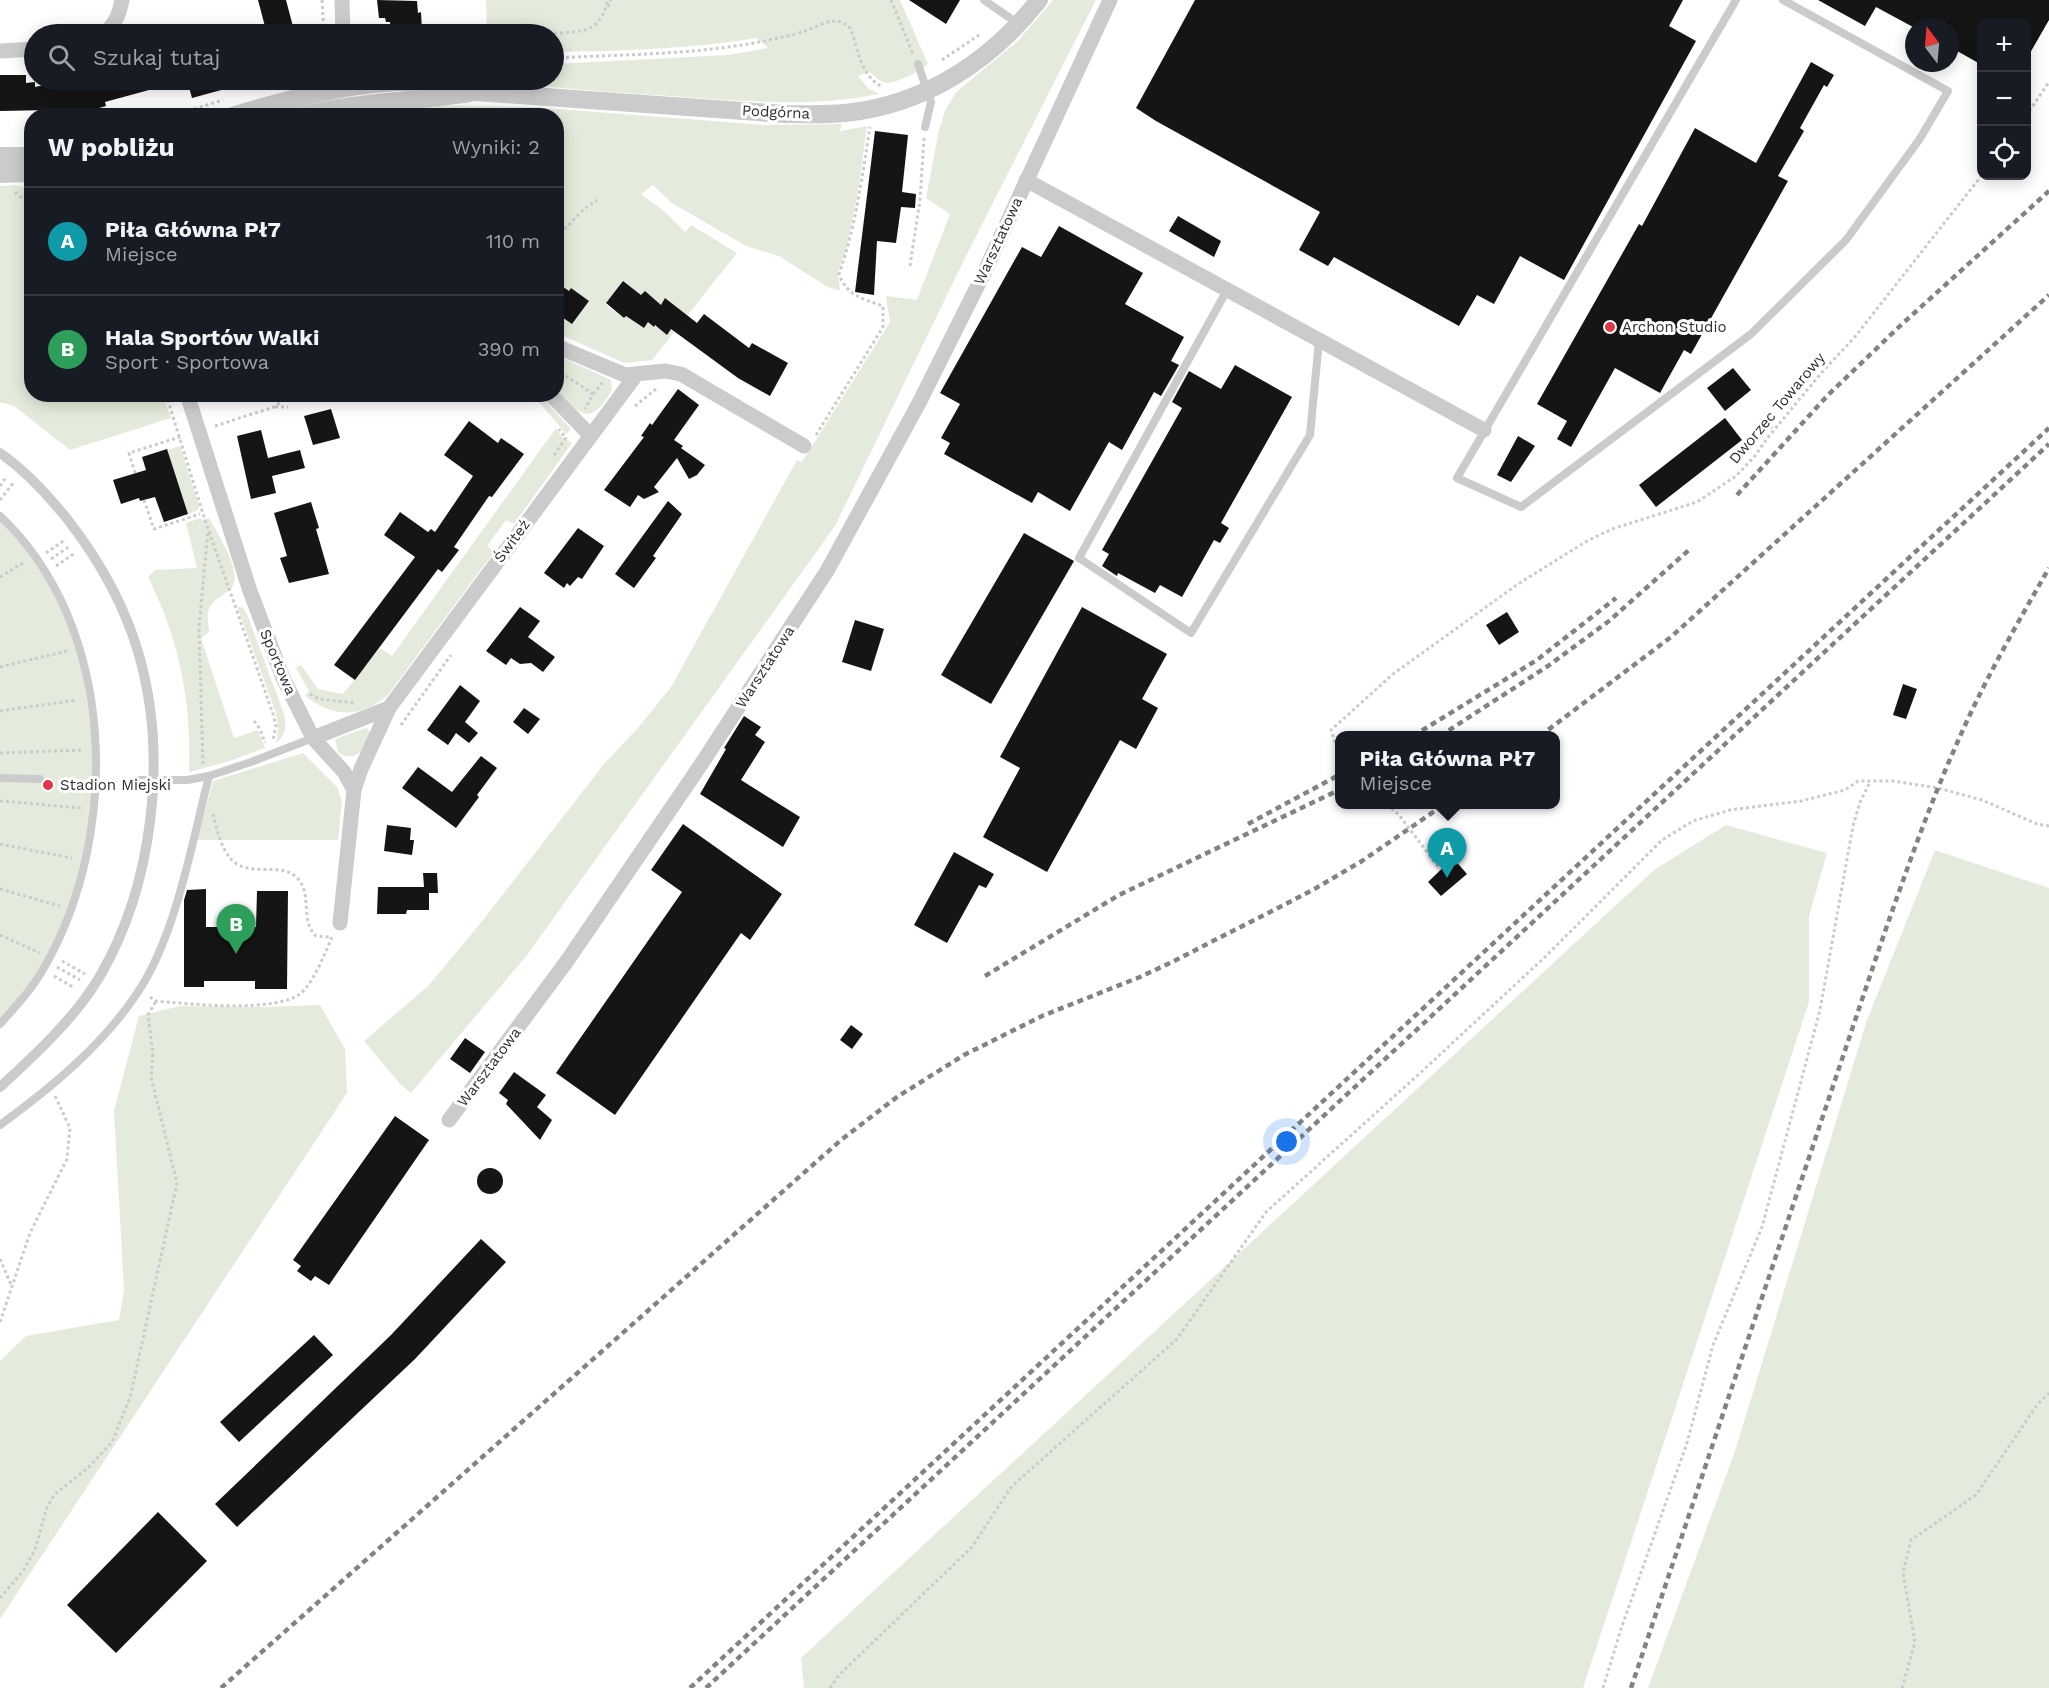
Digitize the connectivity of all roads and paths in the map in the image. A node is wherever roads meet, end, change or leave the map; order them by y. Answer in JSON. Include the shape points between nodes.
{"nodes":[{"id":1,"x":122,"y":0,"type":"edge"},
{"id":2,"x":322,"y":0,"type":"edge"},
{"id":3,"x":342,"y":0,"type":"edge"},
{"id":4,"x":609,"y":0,"type":"edge"},
{"id":5,"x":891,"y":0,"type":"edge"},
{"id":6,"x":984,"y":0,"type":"edge"},
{"id":7,"x":1039,"y":0,"type":"edge"},
{"id":8,"x":1110,"y":0,"type":"edge"},
{"id":9,"x":1736,"y":0,"type":"edge"},
{"id":10,"x":1783,"y":0,"type":"edge"},
{"id":11,"x":113,"y":24,"type":"edge"},
{"id":12,"x":323,"y":24,"type":"edge"},
{"id":13,"x":343,"y":24,"type":"edge"},
{"id":14,"x":1018,"y":24,"type":"junction"},
{"id":15,"x":564,"y":32,"type":"edge"},
{"id":16,"x":980,"y":34,"type":"dead end"},
{"id":17,"x":24,"y":50,"type":"edge"},
{"id":18,"x":0,"y":51,"type":"edge"},
{"id":19,"x":564,"y":58,"type":"edge"},
{"id":20,"x":940,"y":62,"type":"dead end"},
{"id":21,"x":918,"y":64,"type":"joint"},
{"id":22,"x":2049,"y":82,"type":"edge"},
{"id":23,"x":888,"y":88,"type":"dead end"},
{"id":24,"x":383,"y":90,"type":"edge"},
{"id":25,"x":468,"y":90,"type":"edge"},
{"id":26,"x":928,"y":91,"type":"junction"},
{"id":27,"x":346,"y":97,"type":"edge"},
{"id":28,"x":261,"y":108,"type":"edge"},
{"id":29,"x":318,"y":108,"type":"edge"},
{"id":30,"x":2031,"y":109,"type":"edge"},
{"id":31,"x":870,"y":126,"type":"dead end"},
{"id":32,"x":925,"y":127,"type":"joint"},
{"id":33,"x":0,"y":156,"type":"edge"},
{"id":34,"x":24,"y":156,"type":"edge"},
{"id":35,"x":24,"y":175,"type":"edge"},
{"id":36,"x":1026,"y":180,"type":"junction"},
{"id":37,"x":1978,"y":180,"type":"edge"},
{"id":38,"x":4,"y":181,"type":"edge"},
{"id":39,"x":24,"y":200,"type":"edge"},
{"id":40,"x":597,"y":200,"type":"dead end"},
{"id":41,"x":564,"y":230,"type":"edge"},
{"id":42,"x":910,"y":266,"type":"dead end"},
{"id":43,"x":1227,"y":290,"type":"junction"},
{"id":44,"x":1319,"y":340,"type":"junction"},
{"id":45,"x":564,"y":350,"type":"edge"},
{"id":46,"x":564,"y":374,"type":"edge"},
{"id":47,"x":636,"y":375,"type":"junction"},
{"id":48,"x":657,"y":388,"type":"dead end"},
{"id":49,"x":169,"y":402,"type":"edge"},
{"id":50,"x":190,"y":402,"type":"edge"},
{"id":51,"x":280,"y":402,"type":"edge"},
{"id":52,"x":557,"y":402,"type":"edge"},
{"id":53,"x":273,"y":407,"type":"junction"},
{"id":54,"x":288,"y":407,"type":"dead end"},
{"id":55,"x":630,"y":413,"type":"dead end"},
{"id":56,"x":1760,"y":419,"type":"dead end"},
{"id":57,"x":577,"y":424,"type":"junction"},
{"id":58,"x":559,"y":429,"type":"dead end"},
{"id":59,"x":1774,"y":429,"type":"junction"},
{"id":60,"x":1484,"y":430,"type":"junction"},
{"id":61,"x":199,"y":431,"type":"junction"},
{"id":62,"x":590,"y":435,"type":"junction"},
{"id":63,"x":180,"y":437,"type":"junction"},
{"id":64,"x":804,"y":446,"type":"joint"},
{"id":65,"x":0,"y":453,"type":"edge"},
{"id":66,"x":554,"y":455,"type":"dead end"},
{"id":67,"x":22,"y":471,"type":"junction"},
{"id":68,"x":135,"y":474,"type":"dead end"},
{"id":69,"x":0,"y":500,"type":"edge"},
{"id":70,"x":144,"y":500,"type":"dead end"},
{"id":71,"x":200,"y":514,"type":"dead end"},
{"id":72,"x":0,"y":516,"type":"edge"},
{"id":73,"x":208,"y":529,"type":"junction"},
{"id":74,"x":82,"y":538,"type":"junction"},
{"id":75,"x":40,"y":563,"type":"junction"},
{"id":76,"x":0,"y":577,"type":"edge"},
{"id":77,"x":78,"y":648,"type":"junction"},
{"id":78,"x":452,"y":654,"type":"dead end"},
{"id":79,"x":0,"y":667,"type":"edge"},
{"id":80,"x":304,"y":689,"type":"dead end"},
{"id":81,"x":91,"y":699,"type":"junction"},
{"id":82,"x":360,"y":704,"type":"dead end"},
{"id":83,"x":389,"y":708,"type":"junction"},
{"id":84,"x":0,"y":711,"type":"edge"},
{"id":85,"x":254,"y":722,"type":"dead end"},
{"id":86,"x":398,"y":730,"type":"dead end"},
{"id":87,"x":313,"y":738,"type":"junction"},
{"id":88,"x":1335,"y":742,"type":"edge"},
{"id":89,"x":95,"y":749,"type":"junction"},
{"id":90,"x":0,"y":753,"type":"edge"},
{"id":91,"x":270,"y":755,"type":"junction"},
{"id":92,"x":209,"y":776,"type":"junction"},
{"id":93,"x":0,"y":778,"type":"edge"},
{"id":94,"x":40,"y":779,"type":"dead end"},
{"id":95,"x":139,"y":780,"type":"dead end"},
{"id":96,"x":153,"y":780,"type":"junction"},
{"id":97,"x":1870,"y":782,"type":"junction"},
{"id":98,"x":354,"y":790,"type":"junction"},
{"id":99,"x":0,"y":801,"type":"edge"},
{"id":100,"x":1393,"y":809,"type":"edge"},
{"id":101,"x":95,"y":810,"type":"junction"},
{"id":102,"x":212,"y":811,"type":"dead end"},
{"id":103,"x":2049,"y":826,"type":"edge"},
{"id":104,"x":0,"y":844,"type":"edge"},
{"id":105,"x":86,"y":861,"type":"junction"},
{"id":106,"x":1440,"y":869,"type":"dead end"},
{"id":107,"x":0,"y":889,"type":"edge"},
{"id":108,"x":70,"y":909,"type":"junction"},
{"id":109,"x":340,"y":923,"type":"joint"},
{"id":110,"x":0,"y":935,"type":"edge"},
{"id":111,"x":332,"y":937,"type":"junction"},
{"id":112,"x":47,"y":961,"type":"junction"},
{"id":113,"x":92,"y":987,"type":"junction"},
{"id":114,"x":138,"y":992,"type":"junction"},
{"id":115,"x":156,"y":1001,"type":"junction"},
{"id":116,"x":0,"y":1023,"type":"edge"},
{"id":117,"x":0,"y":1087,"type":"edge"},
{"id":118,"x":49,"y":1087,"type":"junction"},
{"id":119,"x":449,"y":1120,"type":"dead end"},
{"id":120,"x":0,"y":1125,"type":"edge"},
{"id":121,"x":0,"y":1259,"type":"edge"},
{"id":122,"x":13,"y":1289,"type":"junction"},
{"id":123,"x":0,"y":1322,"type":"edge"},
{"id":124,"x":2049,"y":1393,"type":"edge"},
{"id":125,"x":0,"y":1598,"type":"edge"},
{"id":126,"x":830,"y":1688,"type":"edge"},
{"id":127,"x":1603,"y":1688,"type":"edge"},
{"id":128,"x":1902,"y":1688,"type":"edge"}],
"edges":[{"from":1,"to":11,"type":"street"},
{"from":2,"to":12,"type":"path"},
{"from":3,"to":13,"type":"street"},
{"from":4,"to":15,"type":"path","via":[[597,26]]},
{"from":5,"to":21,"type":"path"},
{"from":6,"to":14,"type":"lane"},
{"from":7,"to":14,"type":"street","name":"Podgórna"},
{"from":8,"to":36,"type":"street","name":"Warsztatowa"},
{"from":9,"to":60,"type":"lane"},
{"from":10,"to":60,"type":"lane","via":[[1948,90],[1919,140],[1846,240],[1751,334],[1521,507],[1457,478]]},
{"from":14,"to":26,"type":"street","name":"Podgórna","via":[[977,62]]},
{"from":16,"to":20,"type":"path"},
{"from":17,"to":18,"type":"street"},
{"from":19,"to":23,"type":"path","via":[[744,46],[837,20],[851,29],[871,80]]},
{"from":21,"to":26,"type":"lane"},
{"from":22,"to":30,"type":"path"},
{"from":24,"to":27,"type":"street","name":"Podgórna"},
{"from":25,"to":26,"type":"street","name":"Podgórna","via":[[785,114],[880,108]]},
{"from":26,"to":32,"type":"lane","via":[[931,102]]},
{"from":27,"to":28,"type":"street","via":[[305,96]]},
{"from":27,"to":29,"type":"street"},
{"from":31,"to":64,"type":"path","via":[[858,203],[839,274],[854,296],[883,306],[883,327],[807,448]]},
{"from":32,"to":42,"type":"path"},
{"from":33,"to":34,"type":"street"},
{"from":35,"to":38,"type":"street"},
{"from":36,"to":43,"type":"street","name":"Warsztatowa"},
{"from":36,"to":119,"type":"street","name":"Warsztatowa","via":[[919,403],[827,571],[567,961]]},
{"from":37,"to":59,"type":"path","name":"Dworzec Towarowy","via":[[1854,338]]},
{"from":38,"to":39,"type":"path"},
{"from":40,"to":41,"type":"path"},
{"from":43,"to":44,"type":"street","name":"Warsztatowa"},
{"from":43,"to":44,"type":"lane","via":[[1079,558],[1191,633],[1310,435]]},
{"from":44,"to":60,"type":"street","name":"Warsztatowa"},
{"from":45,"to":47,"type":"street","via":[[618,374]]},
{"from":46,"to":57,"type":"path","via":[[593,394]]},
{"from":47,"to":62,"type":"street","name":"Świteź"},
{"from":47,"to":64,"type":"street","via":[[665,371],[681,374]]},
{"from":48,"to":55,"type":"path"},
{"from":49,"to":63,"type":"path"},
{"from":50,"to":61,"type":"street","name":"Sportowa"},
{"from":51,"to":53,"type":"path"},
{"from":52,"to":57,"type":"street"},
{"from":53,"to":54,"type":"path"},
{"from":53,"to":61,"type":"path"},
{"from":56,"to":59,"type":"path"},
{"from":57,"to":62,"type":"street"},
{"from":58,"to":66,"type":"path","via":[[566,438]]},
{"from":59,"to":88,"type":"path","name":"Dworzec Towarowy","via":[[1736,476],[1697,502],[1587,541],[1518,584],[1393,674],[1331,730]]},
{"from":61,"to":87,"type":"street","name":"Sportowa","via":[[250,591],[283,678]]},
{"from":62,"to":83,"type":"street","name":"Świteź"},
{"from":63,"to":68,"type":"path","via":[[129,453]]},
{"from":63,"to":73,"type":"path"},
{"from":65,"to":67,"type":"street"},
{"from":67,"to":69,"type":"path"},
{"from":67,"to":74,"type":"street"},
{"from":70,"to":71,"type":"path","via":[[154,529]]},
{"from":72,"to":75,"type":"lane"},
{"from":73,"to":91,"type":"path","via":[[273,714],[276,726]]},
{"from":73,"to":92,"type":"path","via":[[199,627],[203,765]]},
{"from":74,"to":75,"type":"path"},
{"from":74,"to":75,"type":"path"},
{"from":74,"to":75,"type":"path"},
{"from":74,"to":96,"type":"street","via":[[106,576],[139,656],[152,733]]},
{"from":75,"to":76,"type":"path"},
{"from":75,"to":77,"type":"lane","via":[[58,594]]},
{"from":77,"to":79,"type":"path"},
{"from":77,"to":81,"type":"lane"},
{"from":78,"to":86,"type":"path"},
{"from":80,"to":82,"type":"path","via":[[319,699]]},
{"from":81,"to":84,"type":"path"},
{"from":81,"to":89,"type":"lane"},
{"from":83,"to":87,"type":"street"},
{"from":83,"to":98,"type":"street","name":"Świteź"},
{"from":85,"to":91,"type":"path"},
{"from":87,"to":91,"type":"lane"},
{"from":87,"to":98,"type":"street","name":"Sportowa","via":[[344,772]]},
{"from":89,"to":90,"type":"path"},
{"from":89,"to":101,"type":"lane"},
{"from":91,"to":92,"type":"lane"},
{"from":92,"to":96,"type":"lane"},
{"from":92,"to":114,"type":"lane","via":[[183,878],[159,951]]},
{"from":93,"to":94,"type":"lane"},
{"from":95,"to":96,"type":"lane"},
{"from":96,"to":113,"type":"street","via":[[145,855],[132,901]]},
{"from":97,"to":103,"type":"path","via":[[1893,781],[1938,788]]},
{"from":97,"to":126,"type":"path","via":[[1858,781],[1845,790],[1801,801],[1730,810],[1693,821],[1662,840],[1536,965],[1266,1212],[1177,1339],[1011,1487],[972,1547]]},
{"from":97,"to":127,"type":"path","via":[[1853,826],[1820,1010],[1762,1227],[1713,1345],[1687,1443]]},
{"from":98,"to":109,"type":"street"},
{"from":99,"to":101,"type":"path"},
{"from":100,"to":106,"type":"path"},
{"from":101,"to":105,"type":"lane"},
{"from":102,"to":111,"type":"path","via":[[230,858],[243,867],[282,870],[299,879],[311,931],[316,936]]},
{"from":104,"to":105,"type":"path"},
{"from":105,"to":108,"type":"lane"},
{"from":107,"to":108,"type":"path"},
{"from":108,"to":112,"type":"lane"},
{"from":109,"to":111,"type":"path"},
{"from":110,"to":112,"type":"path"},
{"from":111,"to":115,"type":"path","via":[[318,969],[301,993],[282,1002],[224,1005]]},
{"from":112,"to":113,"type":"path"},
{"from":112,"to":113,"type":"path"},
{"from":112,"to":113,"type":"path"},
{"from":112,"to":116,"type":"lane","via":[[32,987]]},
{"from":113,"to":117,"type":"street","via":[[75,1010]]},
{"from":114,"to":115,"type":"path"},
{"from":114,"to":118,"type":"lane","via":[[94,1044]]},
{"from":115,"to":125,"type":"path","via":[[148,1016],[153,1054],[151,1077],[177,1183],[130,1398],[112,1442],[55,1494],[47,1507],[35,1550]]},
{"from":118,"to":120,"type":"lane"},
{"from":118,"to":122,"type":"path","via":[[70,1128],[67,1159],[30,1233]]},
{"from":121,"to":122,"type":"path"},
{"from":122,"to":123,"type":"path"},
{"from":124,"to":128,"type":"path","via":[[1976,1495],[1911,1540],[1903,1573],[1916,1642]]}]}
